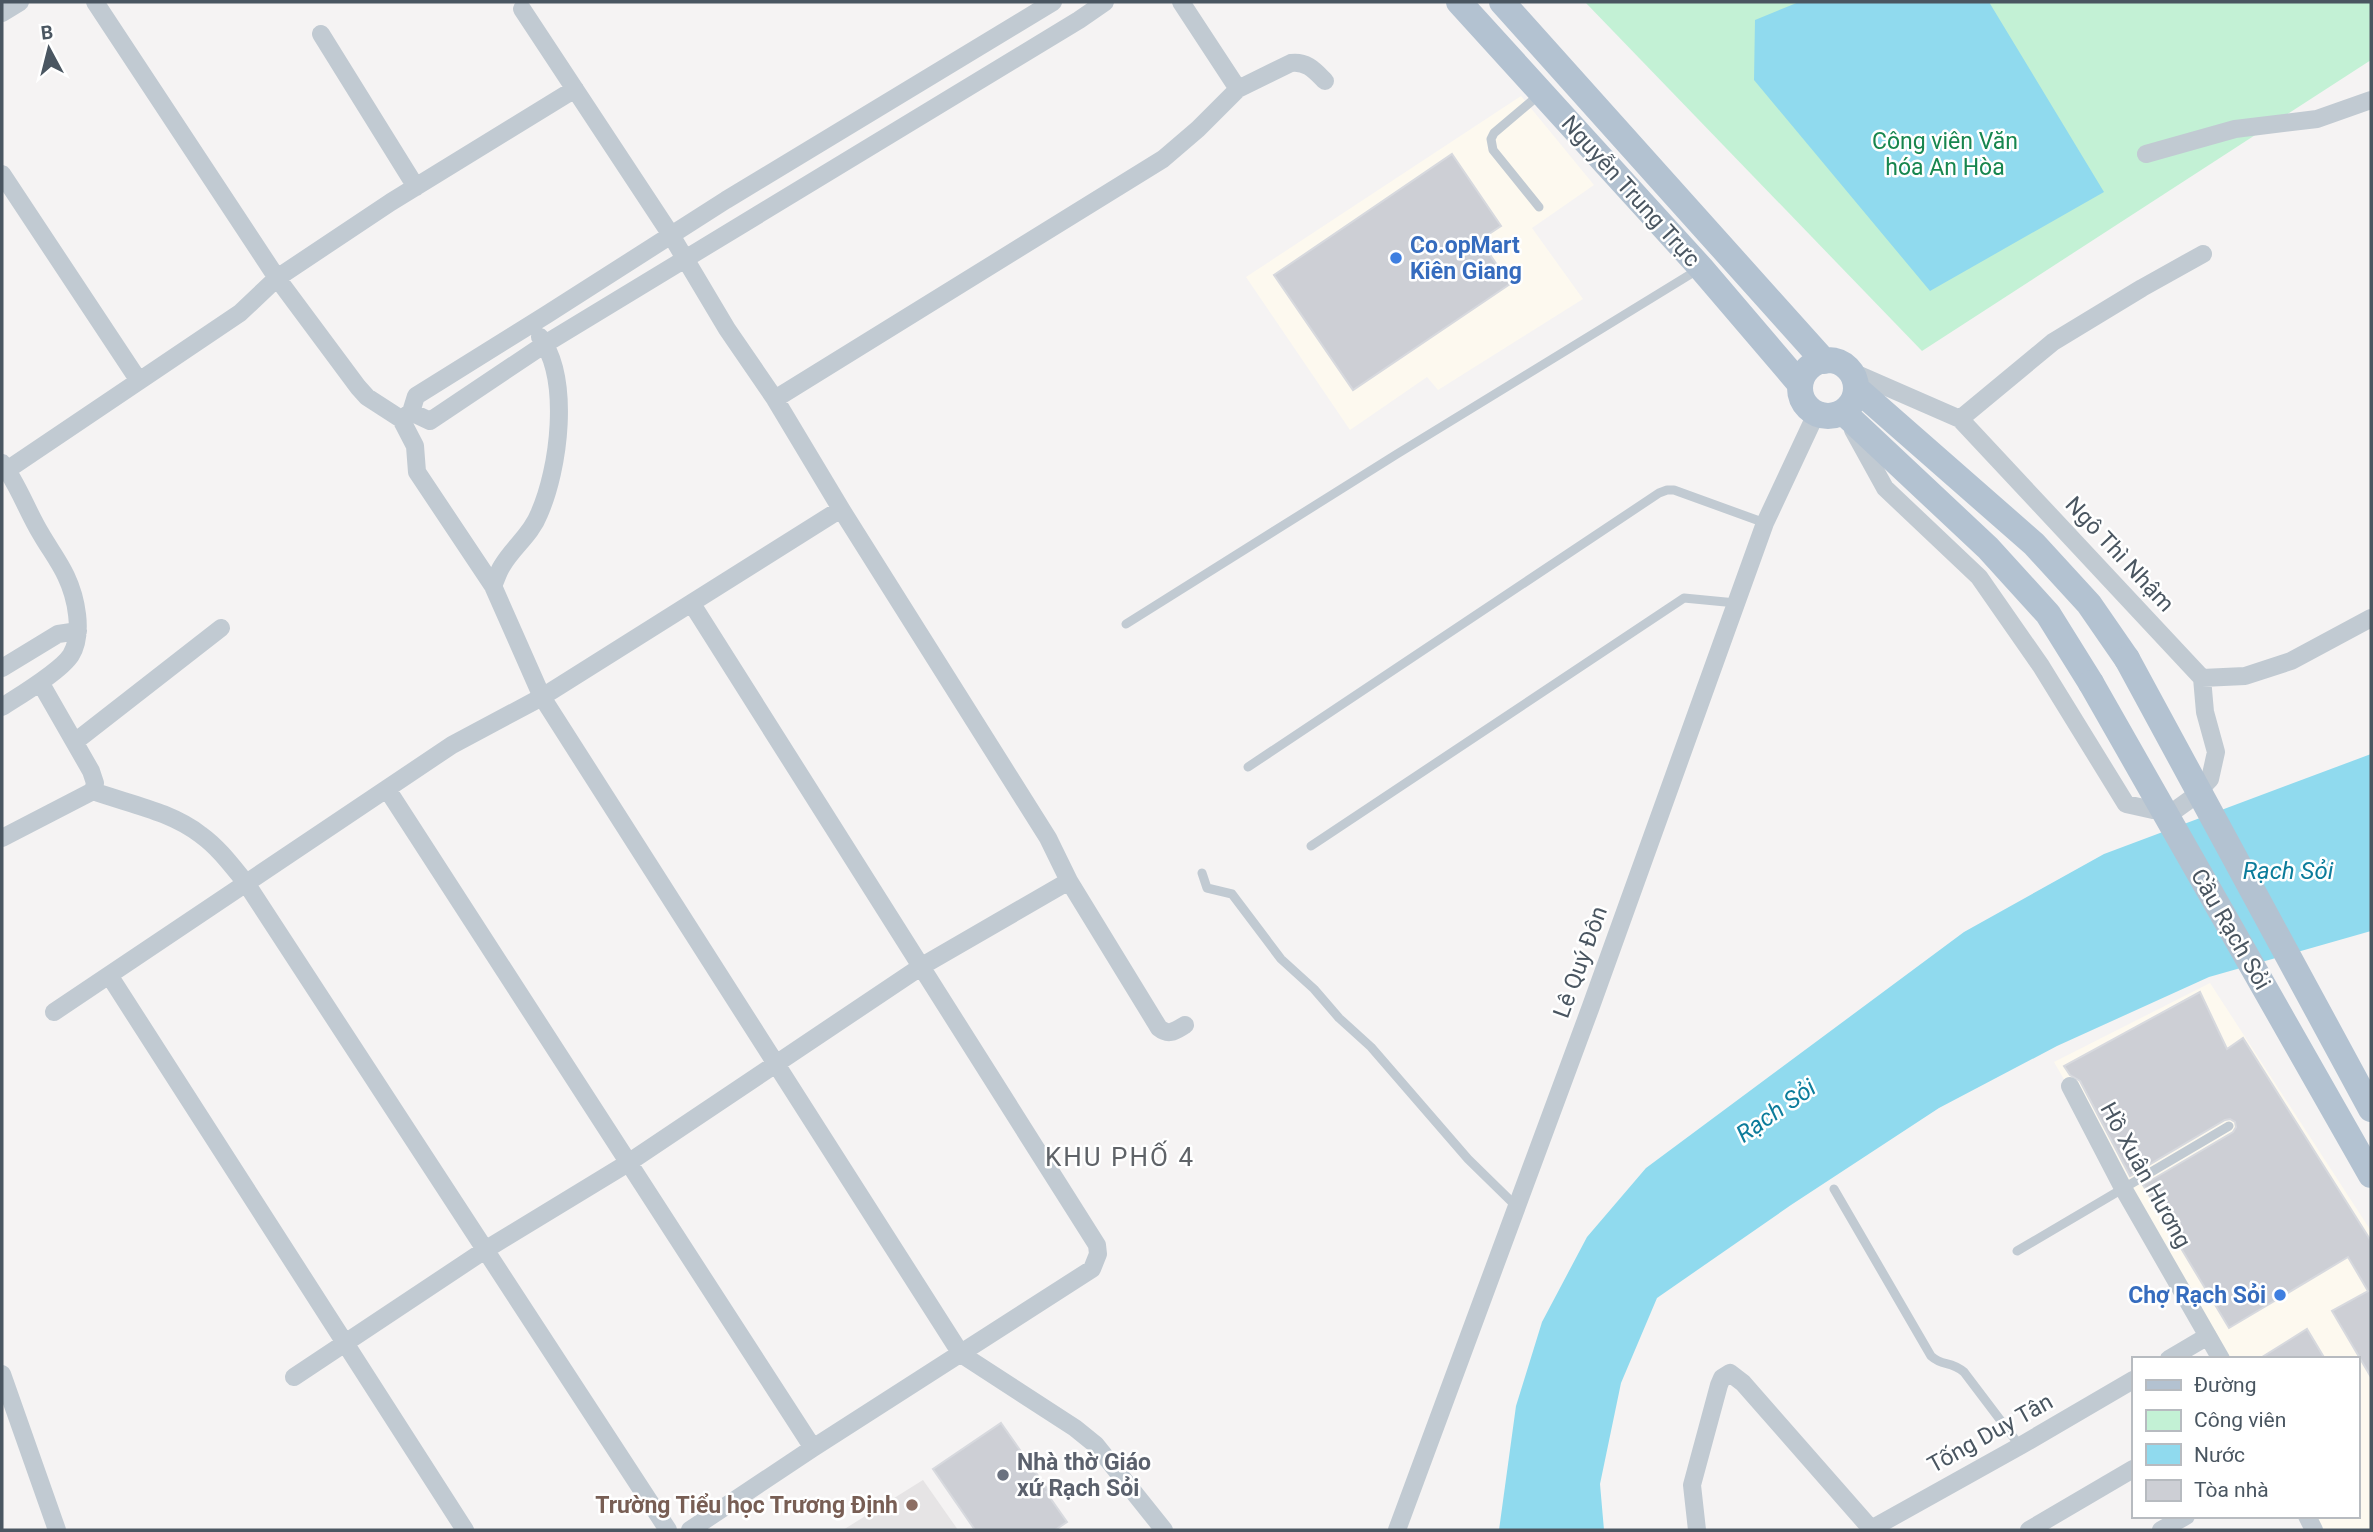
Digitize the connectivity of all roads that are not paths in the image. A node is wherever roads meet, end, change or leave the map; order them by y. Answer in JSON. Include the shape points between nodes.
{"nodes":[{"id":1,"x":20,"y":2,"type":"edge"},
{"id":2,"x":95,"y":2,"type":"edge"},
{"id":3,"x":1053,"y":2,"type":"edge"},
{"id":4,"x":1105,"y":2,"type":"edge"},
{"id":5,"x":1181,"y":2,"type":"edge"},
{"id":6,"x":1459,"y":2,"type":"edge"},
{"id":7,"x":1502,"y":2,"type":"edge"},
{"id":8,"x":522,"y":9,"type":"dead end"},
{"id":9,"x":2,"y":13,"type":"edge"},
{"id":10,"x":321,"y":34,"type":"dead end"},
{"id":11,"x":1325,"y":81,"type":"dead end"},
{"id":12,"x":575,"y":89,"type":"junction"},
{"id":13,"x":1238,"y":89,"type":"junction"},
{"id":14,"x":1541,"y":93,"type":"junction"},
{"id":15,"x":2371,"y":100,"type":"edge"},
{"id":16,"x":2146,"y":154,"type":"dead end"},
{"id":17,"x":2,"y":174,"type":"edge"},
{"id":18,"x":416,"y":187,"type":"junction"},
{"id":19,"x":1539,"y":207,"type":"dead end"},
{"id":20,"x":671,"y":235,"type":"junction"},
{"id":21,"x":2203,"y":254,"type":"dead end"},
{"id":22,"x":685,"y":258,"type":"junction"},
{"id":23,"x":1700,"y":268,"type":"junction"},
{"id":24,"x":277,"y":278,"type":"junction"},
{"id":25,"x":531,"y":324,"type":"junction"},
{"id":26,"x":545,"y":344,"type":"junction"},
{"id":27,"x":1824,"y":361,"type":"junction"},
{"id":28,"x":1853,"y":379,"type":"junction"},
{"id":29,"x":139,"y":381,"type":"junction"},
{"id":30,"x":1800,"y":384,"type":"junction"},
{"id":31,"x":775,"y":399,"type":"junction"},
{"id":32,"x":1843,"y":412,"type":"junction"},
{"id":33,"x":1816,"y":414,"type":"junction"},
{"id":34,"x":406,"y":416,"type":"junction"},
{"id":35,"x":1960,"y":419,"type":"junction"},
{"id":36,"x":4,"y":466,"type":"edge"},
{"id":37,"x":841,"y":509,"type":"junction"},
{"id":38,"x":1765,"y":523,"type":"junction"},
{"id":39,"x":493,"y":586,"type":"junction"},
{"id":40,"x":1736,"y":603,"type":"junction"},
{"id":41,"x":692,"y":604,"type":"junction"},
{"id":42,"x":2371,"y":618,"type":"edge"},
{"id":43,"x":1126,"y":624,"type":"dead end"},
{"id":44,"x":221,"y":628,"type":"dead end"},
{"id":45,"x":78,"y":631,"type":"junction"},
{"id":46,"x":2,"y":668,"type":"edge"},
{"id":47,"x":2202,"y":678,"type":"junction"},
{"id":48,"x":40,"y":682,"type":"junction"},
{"id":49,"x":542,"y":697,"type":"junction"},
{"id":50,"x":2,"y":707,"type":"edge"},
{"id":51,"x":76,"y":741,"type":"junction"},
{"id":52,"x":1248,"y":767,"type":"dead end"},
{"id":53,"x":387,"y":789,"type":"junction"},
{"id":54,"x":93,"y":791,"type":"junction"},
{"id":55,"x":2,"y":838,"type":"edge"},
{"id":56,"x":1311,"y":846,"type":"dead end"},
{"id":57,"x":1202,"y":873,"type":"dead end"},
{"id":58,"x":1069,"y":881,"type":"junction"},
{"id":59,"x":246,"y":883,"type":"junction"},
{"id":60,"x":922,"y":966,"type":"junction"},
{"id":61,"x":109,"y":975,"type":"junction"},
{"id":62,"x":54,"y":1012,"type":"dead end"},
{"id":63,"x":1185,"y":1025,"type":"dead end"},
{"id":64,"x":775,"y":1063,"type":"junction"},
{"id":65,"x":2070,"y":1086,"type":"dead end"},
{"id":66,"x":2371,"y":1109,"type":"edge"},
{"id":67,"x":2230,"y":1126,"type":"dead end"},
{"id":68,"x":628,"y":1163,"type":"junction"},
{"id":69,"x":2371,"y":1175,"type":"edge"},
{"id":70,"x":2123,"y":1188,"type":"junction"},
{"id":71,"x":1834,"y":1189,"type":"dead end"},
{"id":72,"x":1517,"y":1207,"type":"junction"},
{"id":73,"x":485,"y":1250,"type":"junction"},
{"id":74,"x":2017,"y":1251,"type":"dead end"},
{"id":75,"x":2208,"y":1336,"type":"junction"},
{"id":76,"x":345,"y":1344,"type":"junction"},
{"id":77,"x":961,"y":1354,"type":"junction"},
{"id":78,"x":2172,"y":1357,"type":"edge"},
{"id":79,"x":2220,"y":1357,"type":"edge"},
{"id":80,"x":2,"y":1374,"type":"edge"},
{"id":81,"x":294,"y":1377,"type":"dead end"},
{"id":82,"x":2132,"y":1381,"type":"edge"},
{"id":83,"x":2020,"y":1446,"type":"junction"},
{"id":84,"x":813,"y":1448,"type":"junction"},
{"id":85,"x":2132,"y":1470,"type":"edge"},
{"id":86,"x":2182,"y":1518,"type":"edge"},
{"id":87,"x":2041,"y":1527,"type":"edge"},
{"id":88,"x":1871,"y":1529,"type":"edge"},
{"id":89,"x":57,"y":1530,"type":"edge"},
{"id":90,"x":465,"y":1530,"type":"edge"},
{"id":91,"x":668,"y":1530,"type":"edge"},
{"id":92,"x":690,"y":1530,"type":"edge"},
{"id":93,"x":1164,"y":1530,"type":"edge"},
{"id":94,"x":1397,"y":1530,"type":"edge"},
{"id":95,"x":1697,"y":1530,"type":"edge"},
{"id":96,"x":2161,"y":1530,"type":"edge"}],
"edges":[{"from":1,"to":9,"type":"street"},
{"from":2,"to":24,"type":"street"},
{"from":3,"to":20,"type":"street"},
{"from":4,"to":22,"type":"street"},
{"from":5,"to":13,"type":"street"},
{"from":6,"to":14,"type":"main road","name":"Nguyễn Trung Trực"},
{"from":7,"to":27,"type":"main road","name":"Nguyễn Trung Trực"},
{"from":8,"to":12,"type":"street"},
{"from":10,"to":18,"type":"street"},
{"from":11,"to":13,"type":"street","via":[[1314,69],[1297,62]]},
{"from":12,"to":18,"type":"street"},
{"from":12,"to":20,"type":"street"},
{"from":13,"to":31,"type":"street","via":[[1163,159]]},
{"from":14,"to":19,"type":"lane","via":[[1491,139],[1495,153]]},
{"from":14,"to":23,"type":"main road","name":"Nguyễn Trung Trực"},
{"from":15,"to":16,"type":"street","via":[[2317,119],[2235,129]]},
{"from":17,"to":29,"type":"street"},
{"from":18,"to":24,"type":"street"},
{"from":20,"to":22,"type":"street"},
{"from":20,"to":25,"type":"street"},
{"from":21,"to":35,"type":"street","via":[[2053,342]]},
{"from":22,"to":26,"type":"street"},
{"from":22,"to":31,"type":"street"},
{"from":23,"to":30,"type":"main road","name":"Nguyễn Trung Trực"},
{"from":23,"to":43,"type":"lane"},
{"from":24,"to":29,"type":"street","via":[[240,313]]},
{"from":24,"to":34,"type":"street","via":[[367,397]]},
{"from":25,"to":26,"type":"street"},
{"from":25,"to":34,"type":"street","via":[[416,396]]},
{"from":26,"to":34,"type":"street","via":[[430,421]]},
{"from":26,"to":39,"type":"street","via":[[560,415],[556,450],[539,515],[502,565]]},
{"from":27,"to":28,"type":"main road","via":[[1834,361]]},
{"from":27,"to":30,"type":"main road","via":[[1808,368]]},
{"from":28,"to":32,"type":"main road","via":[[1854,397]]},
{"from":28,"to":35,"type":"street","name":"Ngô Thì Nhậm"},
{"from":28,"to":66,"type":"main road","name":"Cầu Rạch Sỏi","bridge":true,"via":[[2034,544],[2089,604],[2127,659]]},
{"from":29,"to":36,"type":"street"},
{"from":30,"to":33,"type":"main road","via":[[1803,401]]},
{"from":31,"to":37,"type":"street"},
{"from":32,"to":33,"type":"main road"},
{"from":32,"to":47,"type":"street","via":[[1885,488],[1979,577],[2041,666],[2126,804],[2174,810],[2210,779],[2216,752]]},
{"from":32,"to":69,"type":"main road","name":"Cầu Rạch Sỏi","bridge":true,"via":[[1988,548],[2048,614]]},
{"from":33,"to":38,"type":"street","name":"Lê Quý Đôn"},
{"from":34,"to":39,"type":"street","via":[[417,472]]},
{"from":35,"to":47,"type":"street","name":"Ngô Thì Nhậm"},
{"from":36,"to":45,"type":"street","via":[[66,575]]},
{"from":37,"to":41,"type":"street"},
{"from":37,"to":58,"type":"street","via":[[1048,838]]},
{"from":38,"to":40,"type":"street","name":"Lê Quý Đôn"},
{"from":38,"to":52,"type":"lane","via":[[1674,490],[1658,493]]},
{"from":39,"to":49,"type":"street"},
{"from":40,"to":56,"type":"lane","via":[[1684,598]]},
{"from":40,"to":72,"type":"street","name":"Lê Quý Đôn"},
{"from":41,"to":49,"type":"street"},
{"from":41,"to":60,"type":"street"},
{"from":42,"to":47,"type":"street","via":[[2291,660],[2245,676]]},
{"from":44,"to":51,"type":"street"},
{"from":45,"to":46,"type":"street","via":[[58,634]]},
{"from":45,"to":48,"type":"street","via":[[69,658]]},
{"from":48,"to":50,"type":"street"},
{"from":48,"to":51,"type":"street"},
{"from":49,"to":53,"type":"street","via":[[452,745]]},
{"from":49,"to":64,"type":"street"},
{"from":51,"to":54,"type":"street","via":[[95,783]]},
{"from":53,"to":59,"type":"street"},
{"from":53,"to":68,"type":"street"},
{"from":54,"to":55,"type":"street"},
{"from":54,"to":59,"type":"street","via":[[180,821],[202,835]]},
{"from":57,"to":72,"type":"lane","via":[[1209,889],[1232,894],[1281,959],[1371,1047],[1468,1159]]},
{"from":58,"to":60,"type":"street"},
{"from":58,"to":63,"type":"street","via":[[1159,1028],[1172,1033]]},
{"from":59,"to":61,"type":"street"},
{"from":59,"to":73,"type":"street"},
{"from":60,"to":64,"type":"street"},
{"from":60,"to":77,"type":"street","via":[[1097,1245],[1098,1254],[1092,1269]]},
{"from":61,"to":62,"type":"street"},
{"from":61,"to":76,"type":"street"},
{"from":64,"to":68,"type":"street"},
{"from":64,"to":77,"type":"street"},
{"from":65,"to":70,"type":"street","name":"Hồ Xuân Hương"},
{"from":67,"to":70,"type":"lane"},
{"from":68,"to":73,"type":"street"},
{"from":68,"to":84,"type":"street"},
{"from":70,"to":74,"type":"lane"},
{"from":70,"to":75,"type":"street","name":"Hồ Xuân Hương"},
{"from":71,"to":83,"type":"lane","via":[[1931,1356],[1964,1373]]},
{"from":72,"to":94,"type":"street","name":"Lê Quý Đôn"},
{"from":73,"to":76,"type":"street"},
{"from":73,"to":91,"type":"street"},
{"from":75,"to":78,"type":"street"},
{"from":75,"to":79,"type":"street","name":"Hồ Xuân Hương"},
{"from":76,"to":81,"type":"street"},
{"from":76,"to":90,"type":"street"},
{"from":77,"to":84,"type":"street"},
{"from":77,"to":93,"type":"street","via":[[1096,1445]]},
{"from":80,"to":89,"type":"street"},
{"from":82,"to":83,"type":"street","name":"Tống Duy Tân"},
{"from":83,"to":88,"type":"street","name":"Tống Duy Tân"},
{"from":84,"to":92,"type":"street"},
{"from":85,"to":87,"type":"street"},
{"from":86,"to":96,"type":"street"},
{"from":88,"to":95,"type":"street","via":[[1743,1382],[1726,1374],[1712,1405],[1692,1486]]}]}
